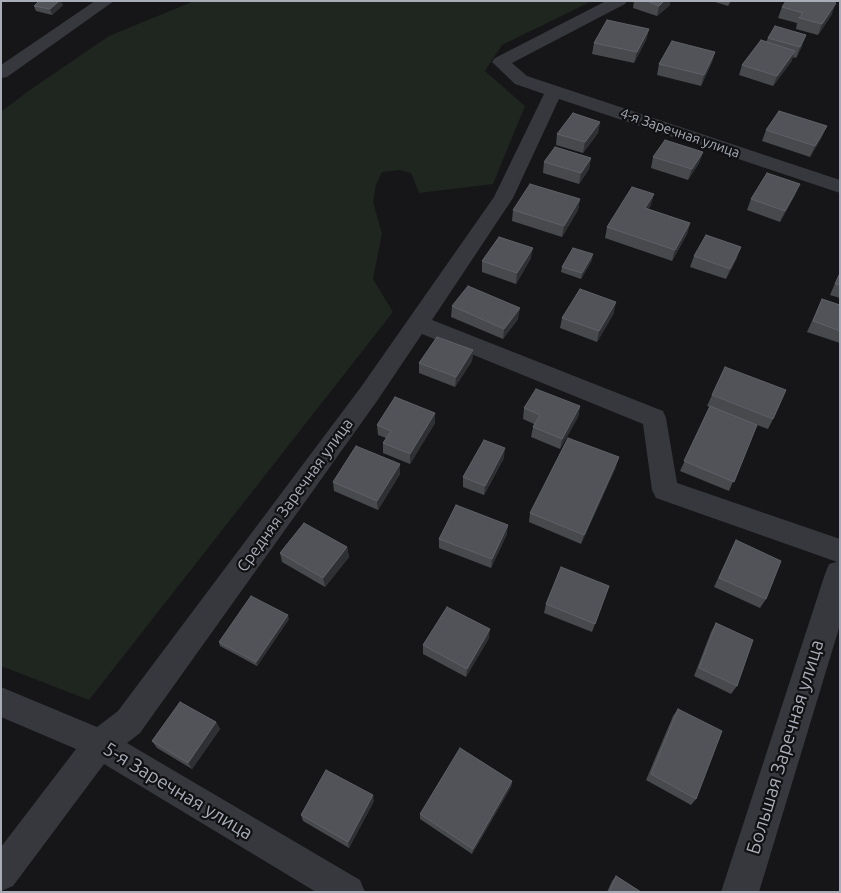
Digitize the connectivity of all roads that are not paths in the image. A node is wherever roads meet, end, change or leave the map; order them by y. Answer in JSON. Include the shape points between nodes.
{"nodes":[{"id":1,"x":106,"y":1,"type":"edge"},
{"id":2,"x":619,"y":1,"type":"edge"},
{"id":3,"x":1,"y":73,"type":"edge"},
{"id":4,"x":554,"y":91,"type":"junction"},
{"id":5,"x":840,"y":187,"type":"edge"},
{"id":6,"x":417,"y":323,"type":"junction"},
{"id":7,"x":840,"y":551,"type":"edge"},
{"id":8,"x":840,"y":574,"type":"edge"},
{"id":9,"x":1,"y":702,"type":"edge"},
{"id":10,"x":100,"y":744,"type":"junction"},
{"id":11,"x":1,"y":874,"type":"edge"},
{"id":12,"x":348,"y":892,"type":"edge"},
{"id":13,"x":740,"y":892,"type":"edge"}],
"edges":[{"from":1,"to":3,"type":"street"},
{"from":2,"to":4,"type":"street","name":"4-я Заречная улица","via":[[500,62],[521,80]]},
{"from":4,"to":5,"type":"street","name":"4-я Заречная улица"},
{"from":4,"to":6,"type":"street","name":"Средняя Заречная улица","via":[[503,198]]},
{"from":6,"to":7,"type":"street","via":[[654,418],[665,490]]},
{"from":6,"to":10,"type":"street","name":"Средняя Заречная улица","via":[[369,394],[128,722]]},
{"from":8,"to":13,"type":"street","name":"Большая Заречная улица"},
{"from":9,"to":10,"type":"street","name":"5-я Заречная улица"},
{"from":10,"to":11,"type":"street","name":"Средняя Заречная улица"},
{"from":10,"to":12,"type":"street","name":"5-я Заречная улица"}]}
